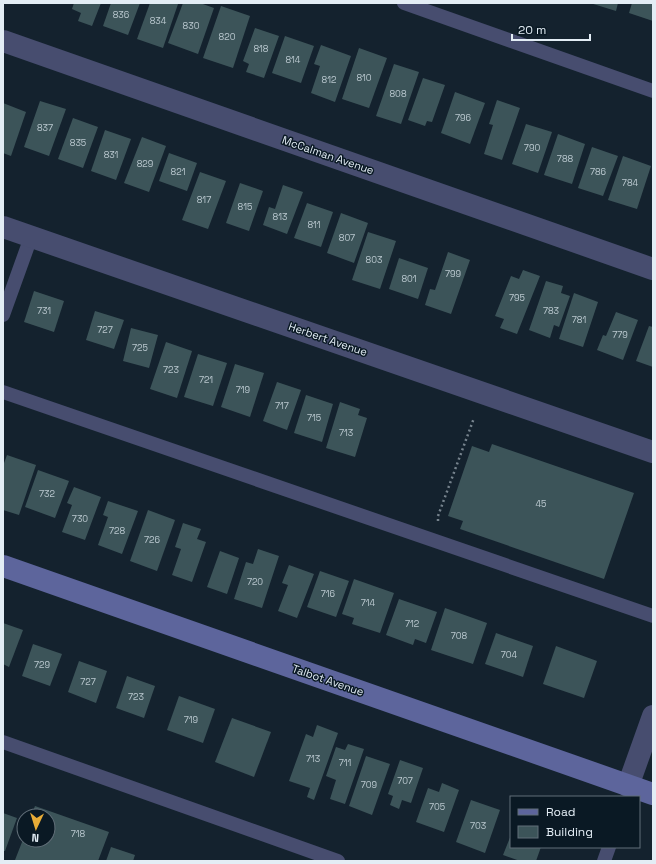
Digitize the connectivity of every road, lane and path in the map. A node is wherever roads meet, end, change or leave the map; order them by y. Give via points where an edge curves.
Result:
1 (404, 3) edge
2 (3, 41) edge
3 (653, 91) edge
4 (3, 227) edge
5 (31, 237) junction
6 (653, 269) edge
7 (3, 315) edge
8 (3, 392) edge
9 (474, 418) dead end
10 (653, 452) edge
11 (436, 541) junction
12 (3, 566) edge
13 (653, 616) edge
14 (653, 716) edge
15 (3, 742) edge
16 (627, 791) edge
17 (653, 794) edge
18 (609, 848) edge
19 (338, 861) edge
20 (604, 861) edge

1 - 3 lane
2 - 6 street, McCalman Avenue
4 - 5 street, Herbert Avenue
5 - 7 lane
5 - 10 street, Herbert Avenue
8 - 11 lane
9 - 11 path via 438,516
11 - 13 lane
12 - 16 street, Talbot Avenue
14 - 16 street
15 - 19 lane
16 - 17 street, Talbot Avenue
18 - 20 lane

